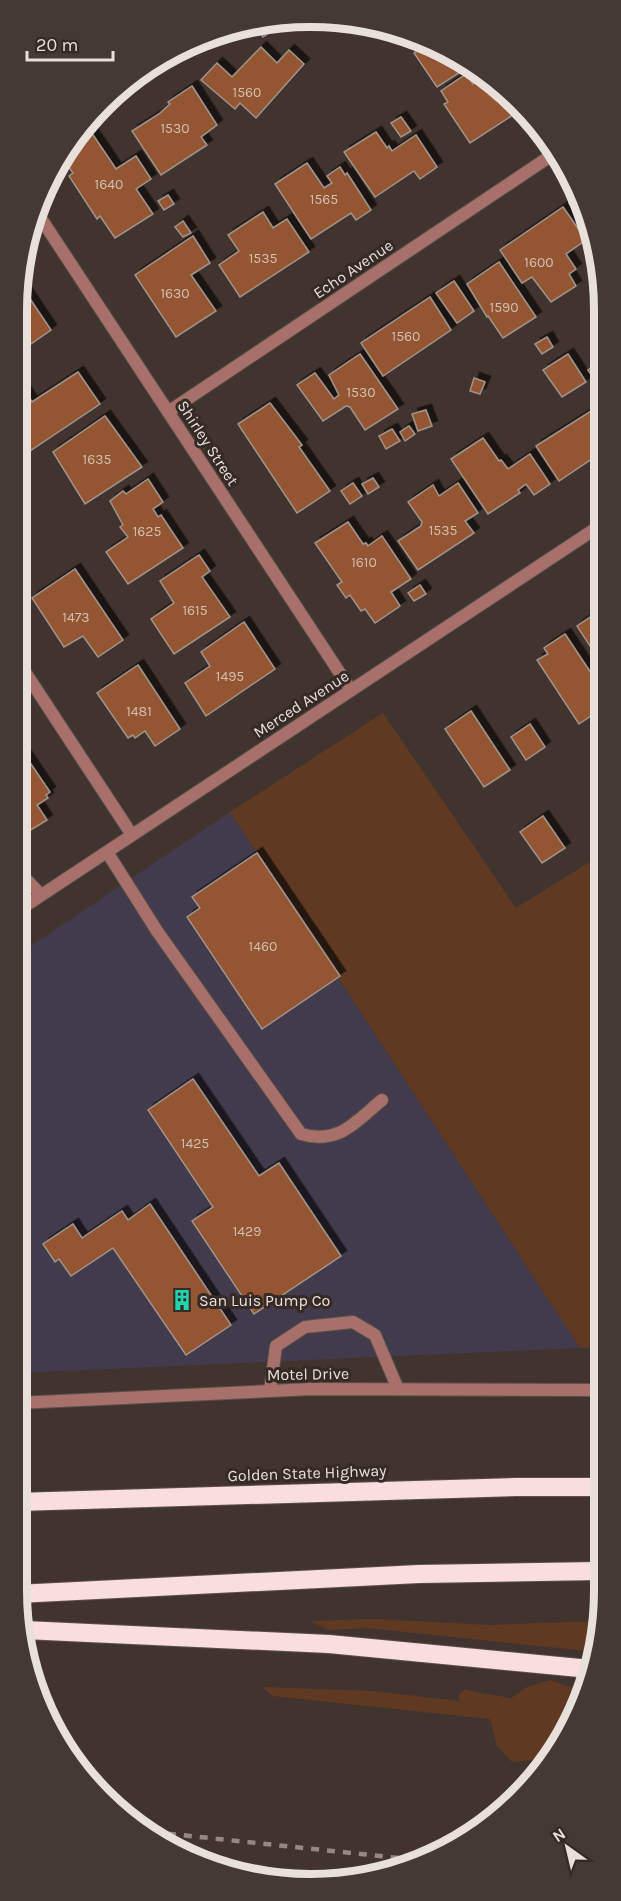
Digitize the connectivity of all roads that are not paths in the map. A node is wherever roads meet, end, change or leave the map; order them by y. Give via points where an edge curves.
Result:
1 (549, 157) edge
2 (42, 220) edge
3 (168, 412) junction
4 (594, 530) edge
5 (27, 675) edge
6 (351, 690) junction
7 (132, 836) junction
8 (106, 852) junction
9 (27, 879) edge
10 (41, 895) junction
11 (27, 905) edge
12 (382, 1100) dead end
13 (398, 1389) junction
14 (594, 1390) edge
15 (270, 1391) junction
16 (27, 1403) edge
17 (594, 1487) edge
18 (27, 1502) edge
19 (594, 1571) edge
20 (27, 1593) edge
21 (29, 1630) edge
22 (583, 1668) edge

1 - 3 street, Echo Avenue
2 - 3 street, Shirley Street
3 - 6 street, Shirley Street
4 - 6 street, Merced Avenue
5 - 7 street
6 - 7 street, Merced Avenue
7 - 8 street, Merced Avenue
8 - 10 street, Merced Avenue
8 - 12 street via 301,1134 318,1139 345,1131
9 - 10 street
10 - 11 street, Merced Avenue
13 - 14 street, Motel Drive
13 - 15 street, Motel Drive
13 - 15 street via 375,1335 353,1322 305,1327 276,1346
15 - 16 street, Motel Drive
17 - 18 highway, Golden State Highway
19 - 20 highway via 419,1574
21 - 22 highway via 329,1644

